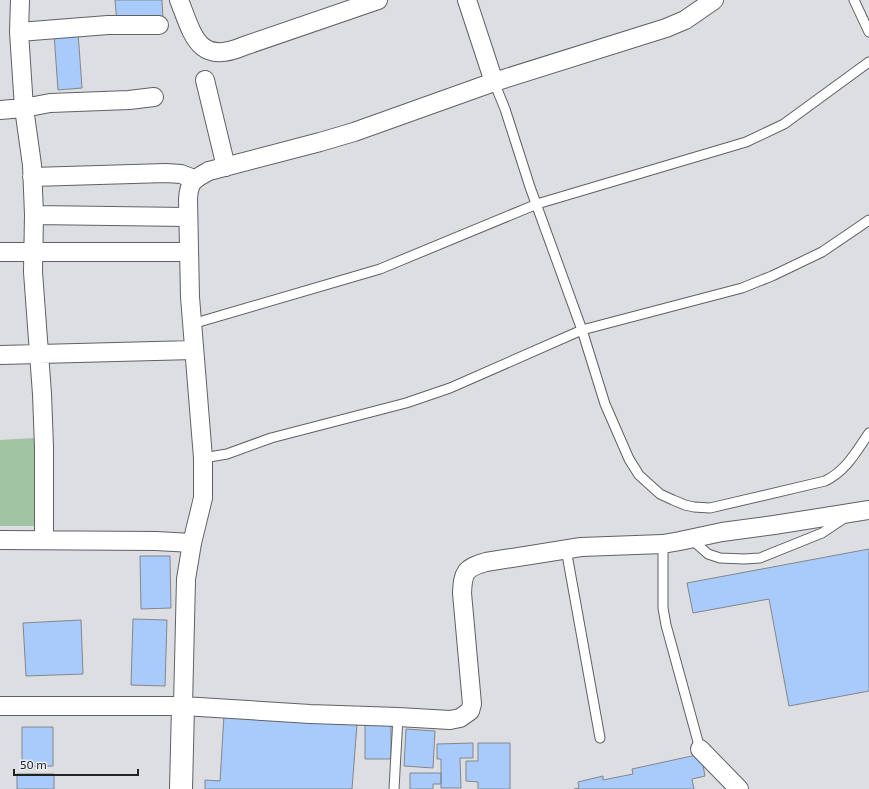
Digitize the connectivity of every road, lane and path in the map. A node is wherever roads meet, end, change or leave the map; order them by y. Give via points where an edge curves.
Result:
1 (20, 0) edge
2 (178, 0) edge
3 (378, 0) edge
4 (467, 0) edge
5 (714, 0) edge
6 (854, 0) edge
7 (158, 25) dead end
8 (20, 32) junction
9 (869, 32) edge
10 (869, 62) edge
11 (205, 80) dead end
12 (494, 82) junction
13 (154, 97) dead end
14 (24, 108) junction
15 (0, 110) edge
16 (226, 167) junction
17 (32, 177) junction
18 (194, 179) junction
19 (537, 204) junction
20 (34, 215) junction
21 (188, 217) junction
22 (869, 220) edge
23 (33, 251) junction
24 (0, 252) edge
25 (189, 252) junction
26 (192, 324) junction
27 (582, 330) junction
28 (194, 350) junction
29 (39, 354) junction
30 (0, 355) edge
31 (869, 433) edge
32 (204, 458) junction
33 (861, 511) edge
34 (692, 539) junction
35 (0, 540) edge
36 (44, 540) junction
37 (192, 543) junction
38 (663, 544) junction
39 (566, 549) junction
40 (0, 706) edge
41 (183, 706) junction
42 (398, 717) junction
43 (600, 738) dead end
44 (700, 749) joint
45 (181, 789) edge
46 (394, 789) edge
47 (739, 789) edge

1 - 8 street
2 - 3 street via 194,37 205,50 220,54
4 - 12 street
5 - 12 street via 685,20 666,28
6 - 9 lane
7 - 8 street via 108,25
8 - 14 street
10 - 19 lane via 784,124 765,134 739,145
11 - 16 street
12 - 16 street via 354,132
12 - 19 lane
13 - 14 street via 50,103
14 - 15 street
14 - 17 street
16 - 18 street via 209,170
17 - 18 street via 166,173 181,174
17 - 20 street
18 - 21 street via 189,187
19 - 26 lane via 380,269
19 - 27 lane
20 - 21 street
20 - 23 street
21 - 25 street
22 - 27 lane via 822,252 742,288
23 - 24 street
23 - 25 street
23 - 29 street
25 - 26 street
26 - 28 street
27 - 31 lane via 612,423 634,467 650,487 685,505 710,508 825,481 844,469
27 - 32 lane via 450,388 414,401 272,438 227,454
28 - 29 street
28 - 32 street
29 - 30 street
29 - 36 street via 44,447
32 - 37 street via 203,498
33 - 34 street via 722,532
33 - 34 lane via 822,533 760,558 720,558 708,554
34 - 38 street
35 - 36 street
36 - 37 street
37 - 41 street via 186,579
38 - 39 street
38 - 44 lane via 666,625
39 - 42 street via 486,562 474,565 467,571 463,579 462,593 472,693 470,711 460,718 450,720
39 - 43 lane
40 - 41 street
41 - 42 street
41 - 45 street
42 - 46 lane
44 - 47 street

